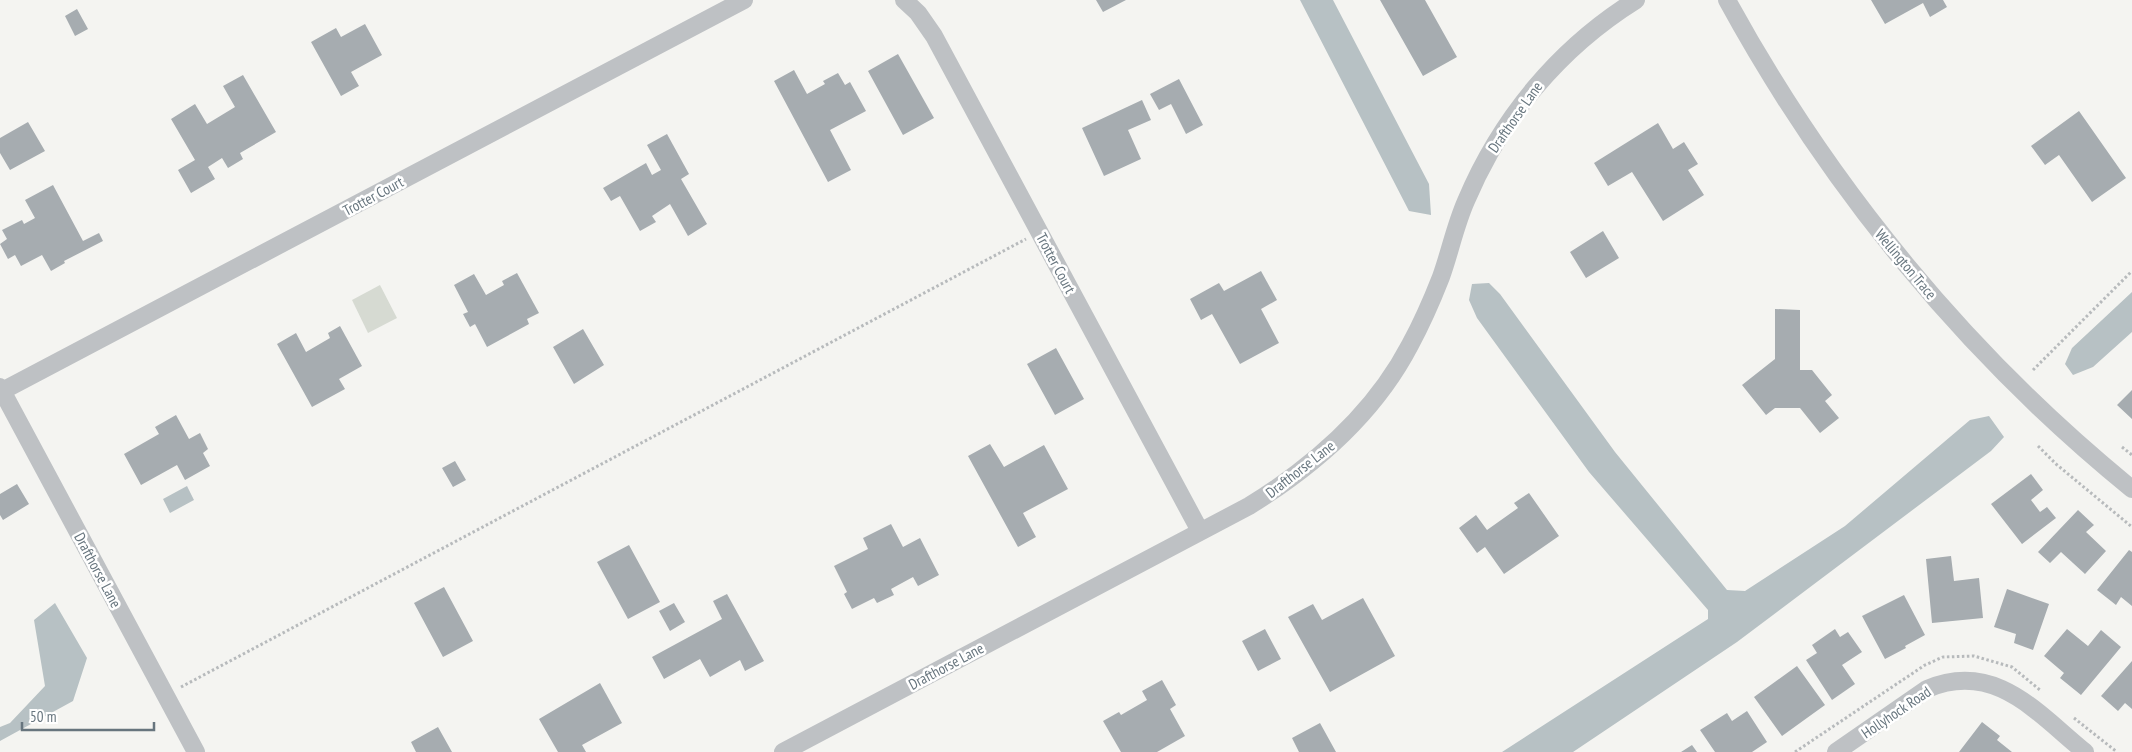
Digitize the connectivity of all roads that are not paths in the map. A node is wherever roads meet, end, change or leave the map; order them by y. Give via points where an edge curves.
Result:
1 (744, 0) edge
2 (904, 0) edge
3 (1636, 0) edge
4 (1727, 0) edge
5 (1, 389) edge
6 (2132, 489) edge
7 (1200, 532) junction
8 (196, 752) edge
9 (782, 752) edge
10 (1836, 752) edge
11 (2085, 752) edge

1 - 5 street, Trotter Court
2 - 7 street, Trotter Court via 934,36
3 - 7 street, Drafthorse Lane via 1582,39 1548,71 1501,133 1465,202 1430,305 1409,347 1368,407 1300,472 1249,506
4 - 6 street, Wellington Trace via 1778,89 1823,157 1923,286 2049,417
5 - 8 street, Drafthorse Lane
7 - 9 street, Drafthorse Lane
10 - 11 street, Hollyhock Road via 1927,689 1940,683 1968,679 2008,690

